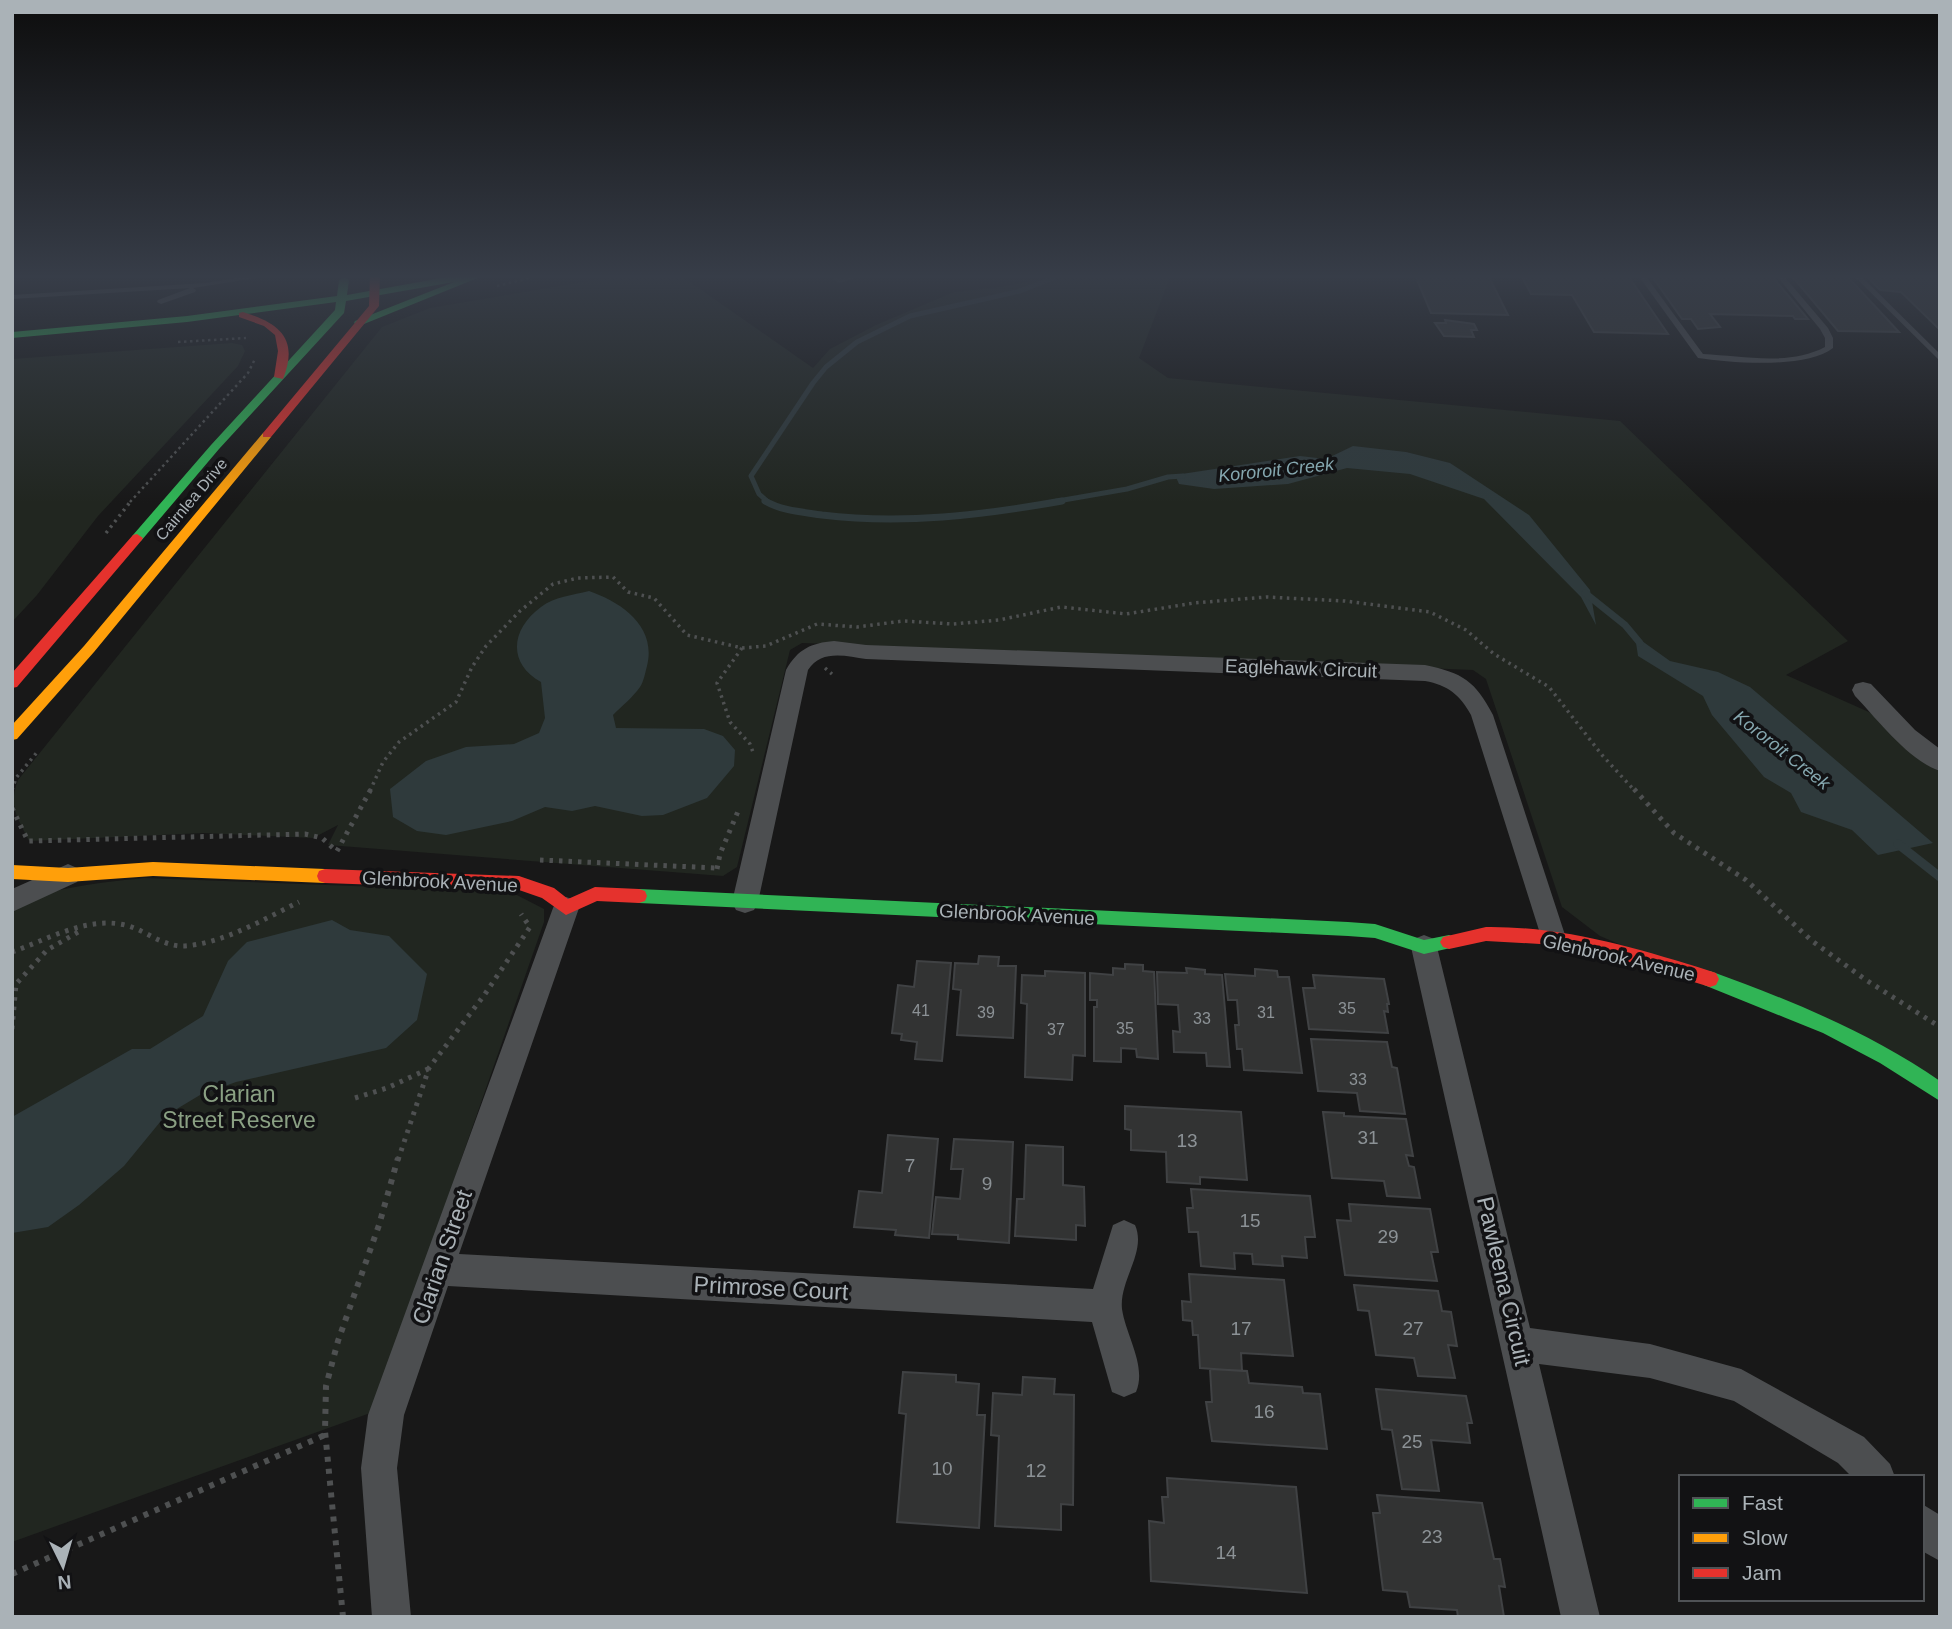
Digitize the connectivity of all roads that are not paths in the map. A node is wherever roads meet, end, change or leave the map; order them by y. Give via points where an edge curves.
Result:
1 (284, 351) edge
2 (303, 351) edge
3 (336, 351) edge
4 (1697, 351) edge
5 (1825, 351) edge
6 (279, 377) junction
7 (12, 682) edge
8 (1863, 690) dead end
9 (12, 735) edge
10 (1940, 762) edge
11 (12, 872) edge
12 (68, 875) junction
13 (12, 901) edge
14 (745, 902) junction
15 (566, 908) junction
16 (1553, 938) junction
17 (1424, 947) junction
18 (1940, 1092) edge
19 (1125, 1236) dead end
20 (437, 1269) junction
21 (1105, 1306) junction
22 (1519, 1344) junction
23 (1124, 1380) dead end
24 (1875, 1475) edge
25 (1924, 1525) edge
26 (1940, 1542) edge
27 (392, 1617) edge
28 (1581, 1617) edge

1 - 6 main road
2 - 6 main road, Cairnlea Drive
3 - 9 main road, Cairnlea Drive
4 - 5 lane via 1701,356 1790,359
6 - 7 main road, Cairnlea Drive
8 - 10 street via 1907,736
11 - 12 main road, Glenbrook Avenue
12 - 13 street, Glenbrook Avenue
12 - 15 main road, Glenbrook Avenue via 153,869 519,883 548,893
14 - 15 main road, Glenbrook Avenue via 595,894
14 - 16 street, Eaglehawk Circuit via 790,701 808,671 840,655 866,652 1425,673 1462,684 1482,715
14 - 17 main road, Glenbrook Avenue via 1362,930
15 - 20 street, Clarian Street
16 - 17 main road, Glenbrook Avenue via 1486,934
16 - 18 main road, Glenbrook Avenue via 1671,966 1769,1000 1905,1066
17 - 22 street, Pawleena Circuit
19 - 21 street
20 - 21 street, Primrose Court
20 - 27 street, Clarian Street via 386,1415 379,1468
21 - 23 street
22 - 24 street via 1650,1361 1741,1386 1852,1450
22 - 28 street, Pawleena Circuit
25 - 26 street

